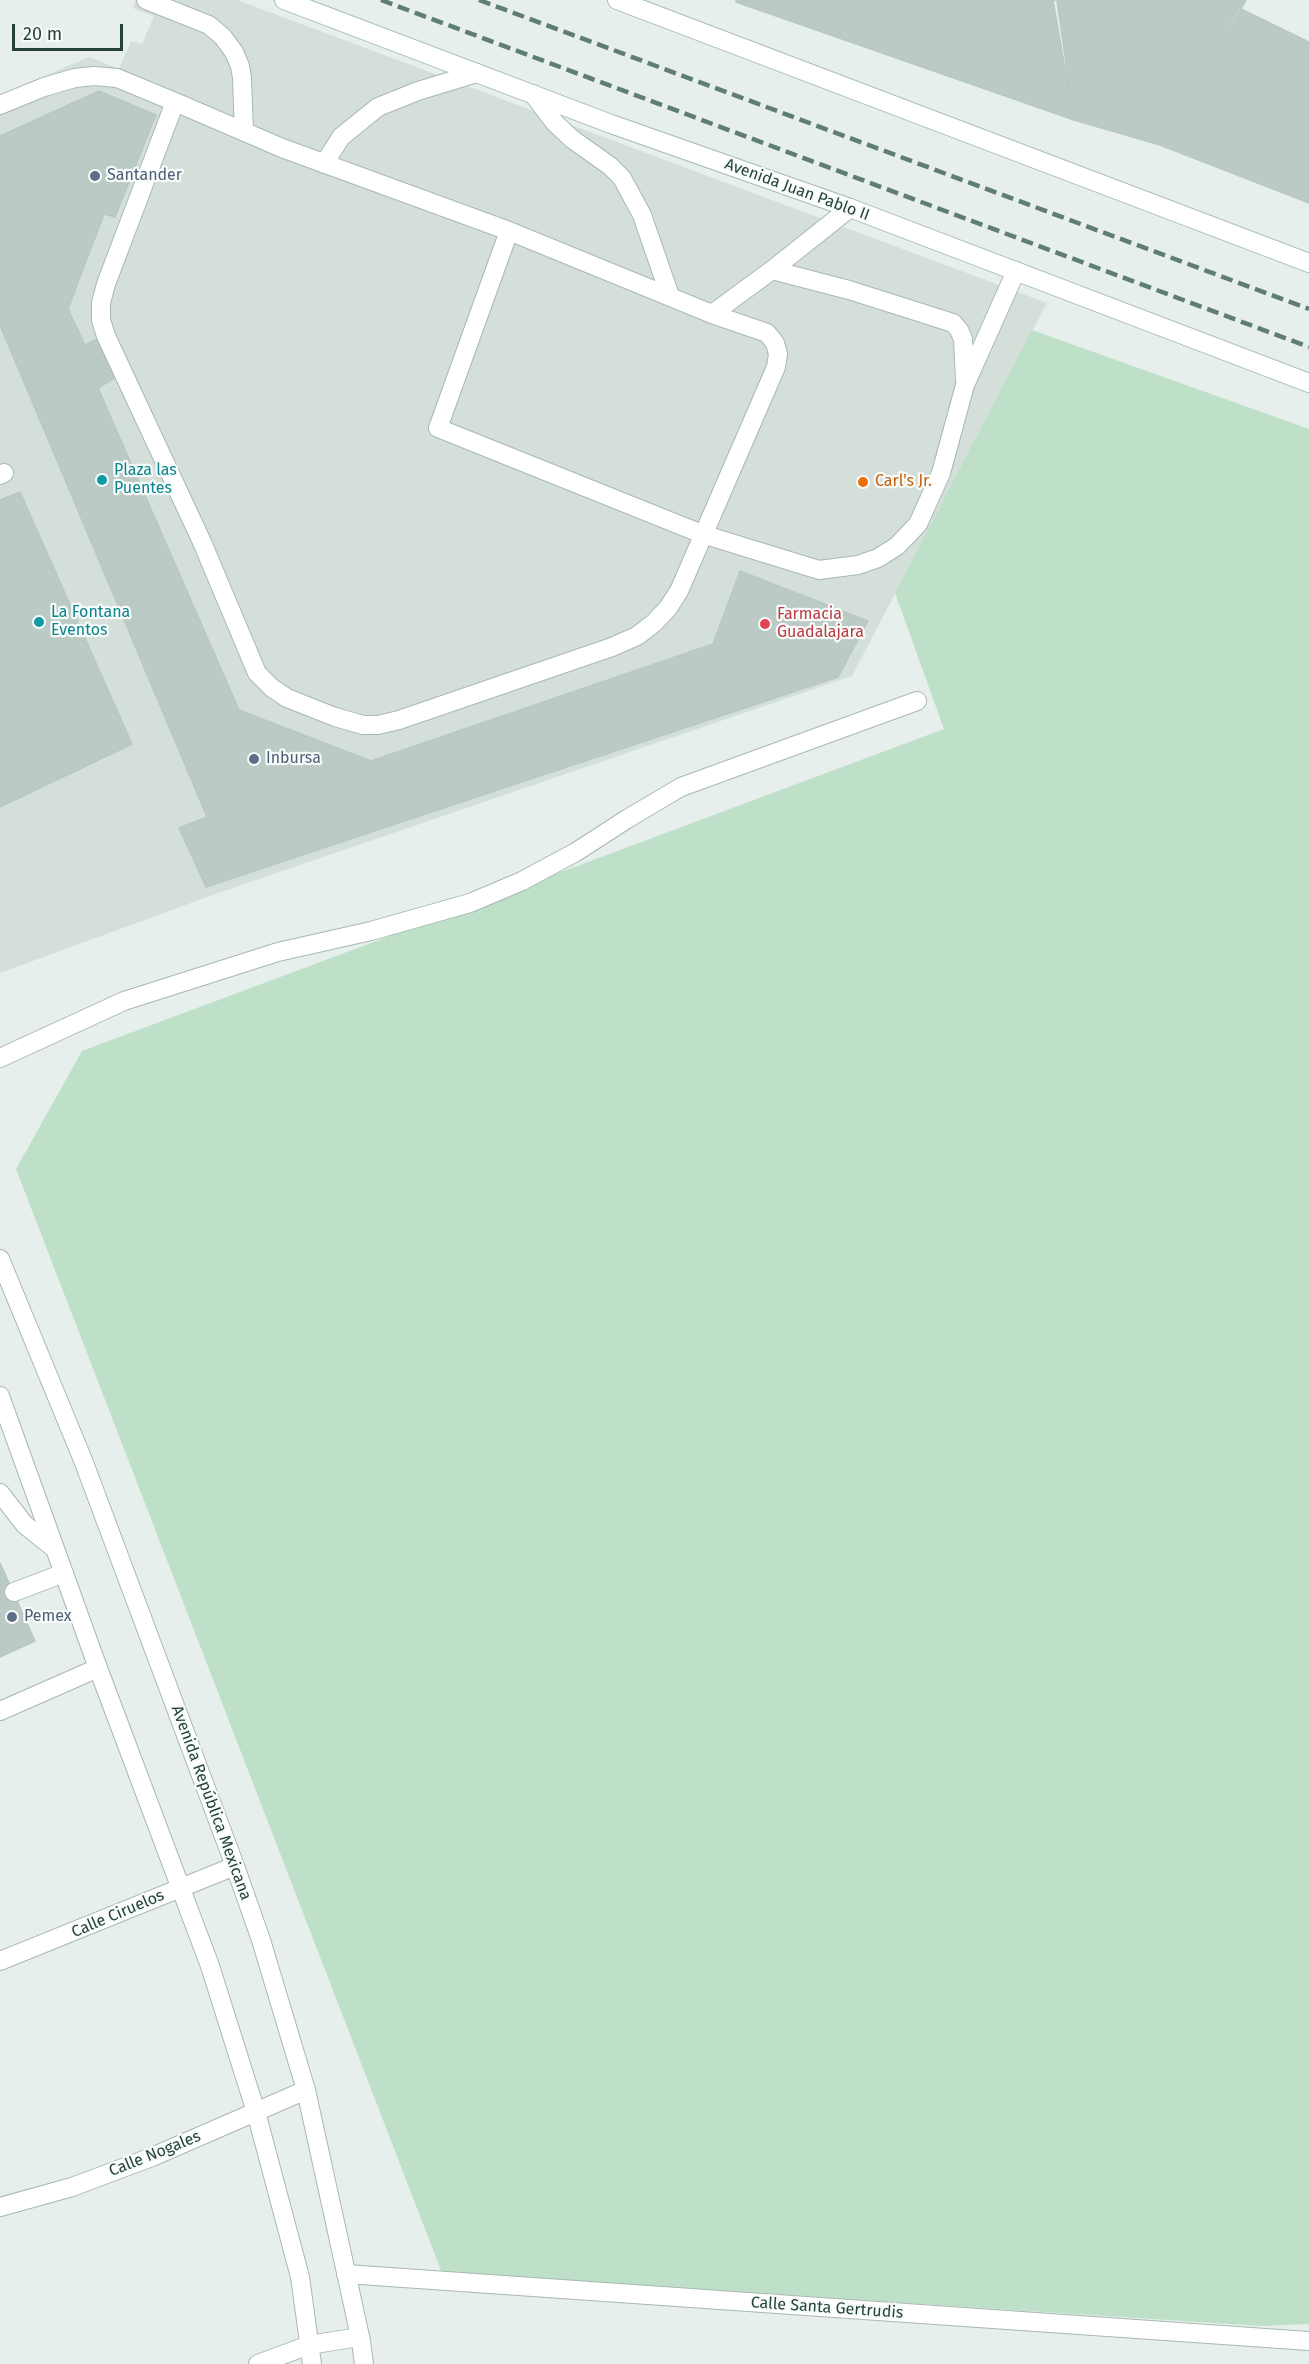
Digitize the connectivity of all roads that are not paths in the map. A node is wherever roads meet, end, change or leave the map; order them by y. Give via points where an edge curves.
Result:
1 (146, 0) edge
2 (284, 0) edge
3 (617, 0) edge
4 (477, 73) junction
5 (533, 94) junction
6 (175, 102) junction
7 (0, 105) edge
8 (244, 132) junction
9 (324, 164) junction
10 (850, 208) junction
11 (509, 231) junction
12 (1309, 263) edge
13 (772, 270) junction
14 (1016, 271) junction
15 (670, 296) junction
16 (712, 314) junction
17 (1309, 383) edge
18 (965, 385) junction
19 (702, 534) junction
20 (917, 701) dead end
21 (0, 1058) edge
22 (0, 1259) edge
23 (0, 1396) edge
24 (0, 1493) edge
25 (55, 1550) junction
26 (64, 1573) junction
27 (14, 1592) dead end
28 (98, 1668) junction
29 (0, 1711) edge
30 (235, 1866) junction
31 (180, 1888) junction
32 (0, 1961) edge
33 (306, 2090) junction
34 (256, 2112) junction
35 (0, 2207) edge
36 (346, 2274) junction
37 (359, 2337) junction
38 (1309, 2341) edge
39 (309, 2345) junction
40 (258, 2364) edge
41 (312, 2364) edge
42 (364, 2364) edge

1 - 8 street via 209,25 223,37 240,66
2 - 4 street, Avenida Juan Pablo II
3 - 12 street
4 - 5 street, Avenida Juan Pablo II
4 - 9 street via 378,107 341,137
5 - 10 street, Avenida Juan Pablo II
5 - 15 street via 555,123 622,178 642,215
6 - 7 street via 117,78 94,76 44,87
6 - 8 street
6 - 19 street via 106,284 101,320 257,673 272,688 335,717 378,725 612,647 637,636 668,608
8 - 9 street
9 - 11 street
10 - 13 street
10 - 14 street, Avenida Juan Pablo II
11 - 15 street
11 - 19 street via 438,428
13 - 16 street
13 - 18 street via 953,323 963,339
14 - 17 street, Avenida Juan Pablo II
14 - 18 street
15 - 16 street
16 - 19 street via 767,333 777,354 776,367
18 - 19 street via 941,473 918,524 897,546 878,558 819,570
20 - 21 street via 681,787 576,852 470,903 278,952 124,1001
22 - 30 street, Avenida República Mexicana via 83,1460
23 - 25 street
24 - 25 street via 25,1525
25 - 26 street
26 - 27 street
26 - 28 street
28 - 29 street
28 - 31 street
30 - 31 street, Calle Ciruelos
30 - 33 street, Avenida República Mexicana
31 - 32 street, Calle Ciruelos
31 - 34 street via 210,1966
33 - 34 street, Calle Nogales
33 - 36 street, Avenida República Mexicana
34 - 35 street, Calle Nogales via 72,2187
34 - 39 street via 300,2277
36 - 37 street, Avenida República Mexicana
36 - 38 street, Calle Santa Gertrudis
37 - 39 street
37 - 42 street, Avenida República Mexicana
39 - 40 street
39 - 41 street

